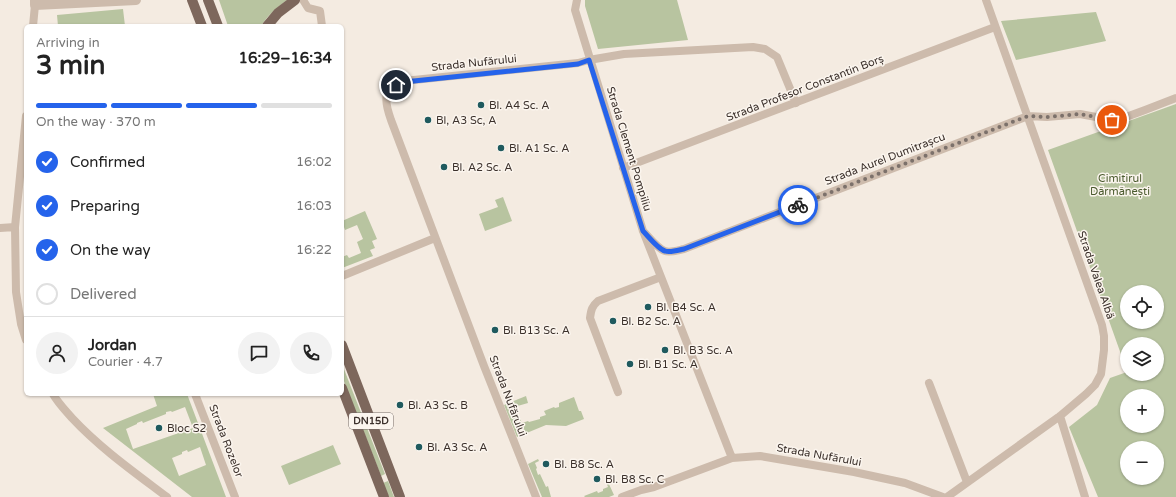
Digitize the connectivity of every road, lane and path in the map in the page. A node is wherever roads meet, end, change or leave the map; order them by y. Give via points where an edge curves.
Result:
1 (136, 0) edge
2 (192, 0) edge
3 (208, 0) edge
4 (295, 0) edge
5 (303, 0) edge
6 (570, 0) edge
7 (577, 0) edge
8 (986, 0) edge
9 (35, 2) edge
10 (575, 10) junction
11 (34, 24) edge
12 (201, 24) edge
13 (217, 24) edge
14 (268, 24) edge
15 (322, 24) edge
16 (995, 27) junction
17 (589, 60) junction
18 (1176, 98) edge
19 (796, 103) junction
20 (1028, 116) junction
21 (24, 136) edge
22 (623, 168) junction
23 (15, 227) junction
24 (0, 228) edge
25 (643, 231) junction
26 (435, 238) junction
27 (344, 275) edge
28 (661, 277) junction
29 (24, 334) edge
30 (344, 350) edge
31 (929, 383) dead end
32 (618, 392) dead end
33 (344, 393) edge
34 (54, 396) edge
35 (196, 396) edge
36 (1060, 416) junction
37 (732, 458) junction
38 (967, 482) junction
39 (167, 497) edge
40 (235, 497) edge
41 (384, 497) edge
42 (400, 497) edge
43 (536, 497) edge
44 (622, 497) edge
45 (943, 497) edge
46 (947, 497) edge
47 (1085, 497) edge

1 - 9 street
2 - 12 main road
3 - 13 main road
4 - 14 main road
5 - 15 street via 308,8 320,11
6 - 10 street
7 - 10 street, Strada Clement Pompiliu
8 - 16 street, Strada Valea Albă
9 - 11 street
10 - 17 street, Strada Clement Pompiliu
16 - 19 street, Strada Profesor Constantin Borș
16 - 20 street, Strada Valea Albă
17 - 19 street, Strada Nufărului via 624,54 753,47 765,49 777,57
17 - 22 street, Strada Clement Pompiliu
17 - 26 street, Strada Nufărului via 578,64 404,82 390,89 386,94 386,105
18 - 20 street via 1112,120 1080,114
19 - 22 street, Strada Profesor Constantin Borș
20 - 25 street, Strada Aurel Dumitrașcu via 684,249 665,251
20 - 36 street, Strada Valea Albă via 1102,324 1104,336 1101,374 1095,385
21 - 23 street
22 - 25 street, Strada Clement Pompiliu
23 - 24 street
23 - 29 street via 16,292
25 - 28 street, Strada Clement Pompiliu
26 - 27 street
26 - 43 street, Strada Nufărului
28 - 32 street via 598,301 591,310 590,318
28 - 37 street, Strada Clement Pompiliu
30 - 42 main road, DN15D
31 - 38 street
33 - 41 main road, DN15D
34 - 39 street via 84,430
35 - 40 street, Strada Rozelor
36 - 38 street, Strada Valea Albă
36 - 47 street
37 - 44 street, Strada Nufărului
37 - 45 street, Strada Nufărului via 760,456 854,472 905,483
38 - 46 street, Strada Valea Albă

